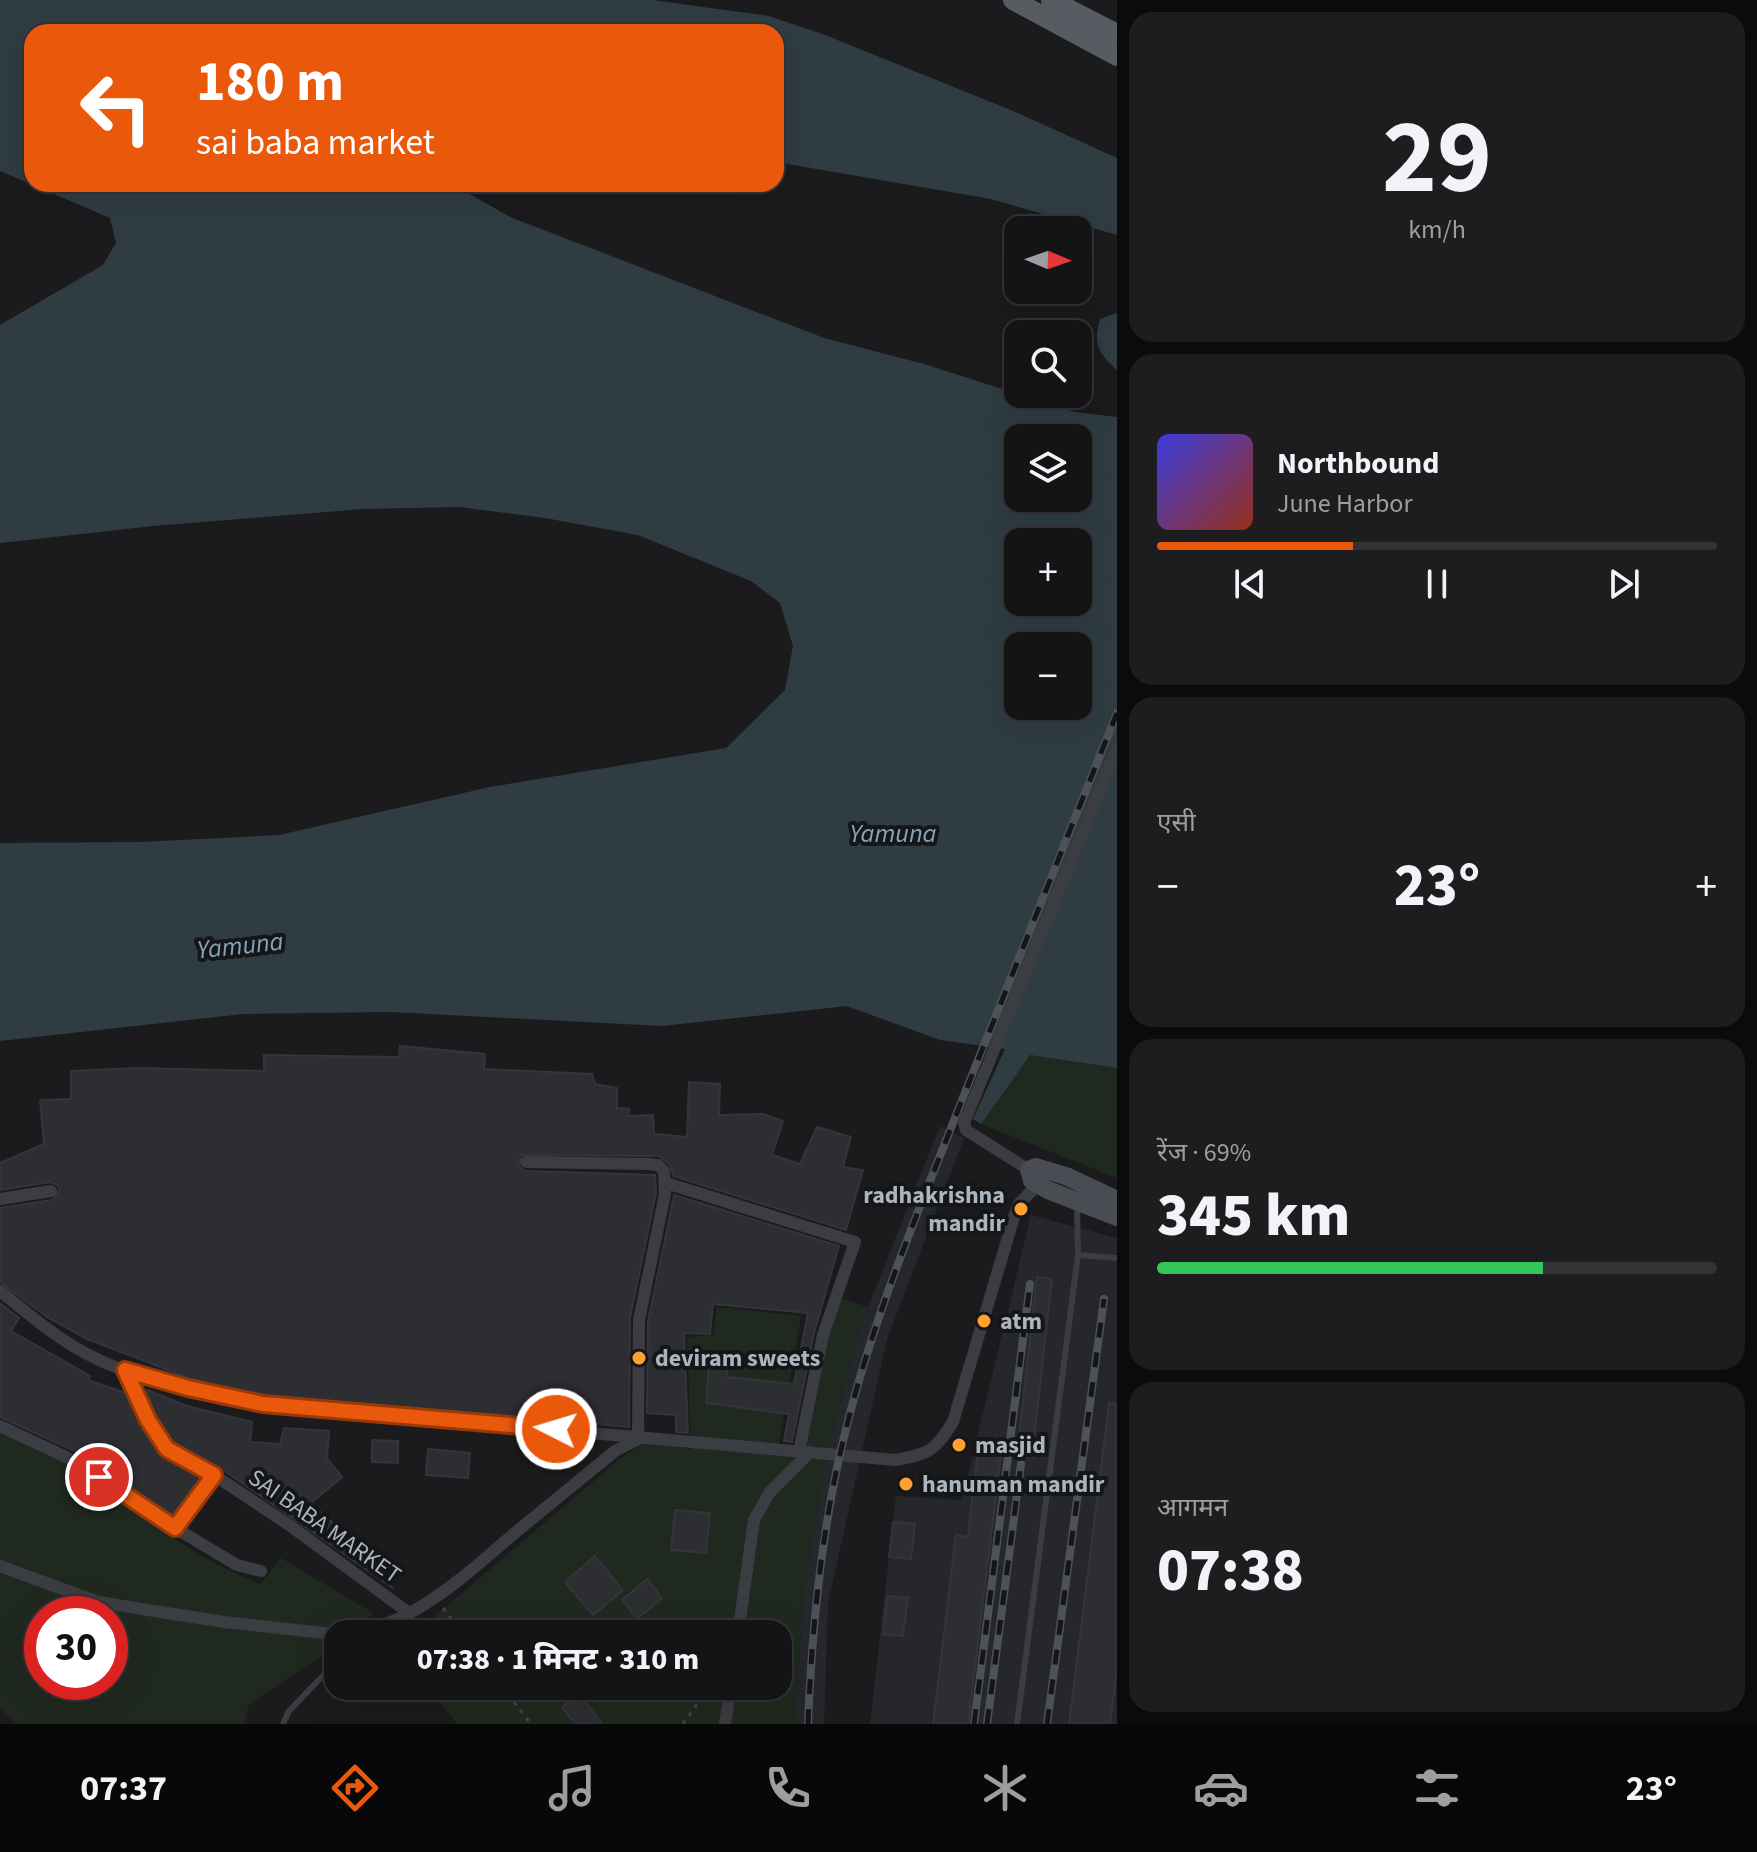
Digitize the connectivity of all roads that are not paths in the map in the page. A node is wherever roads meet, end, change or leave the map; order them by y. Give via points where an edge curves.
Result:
1 (1013, 0) edge
2 (1051, 0) edge
3 (1117, 34) edge
4 (1117, 56) edge
5 (1117, 749) edge
6 (526, 1162) dead end
7 (1034, 1177) junction
8 (666, 1183) junction
9 (51, 1191) dead end
10 (0, 1199) edge
11 (1077, 1202) junction
12 (1115, 1208) edge
13 (1078, 1255) junction
14 (1117, 1258) edge
15 (0, 1291) edge
16 (125, 1370) junction
17 (0, 1426) edge
18 (642, 1435) junction
19 (805, 1452) junction
20 (214, 1475) junction
21 (175, 1528) junction
22 (0, 1566) edge
23 (261, 1571) dead end
24 (409, 1613) junction
25 (392, 1620) edge
26 (740, 1620) edge
27 (324, 1633) edge
28 (324, 1675) edge
29 (729, 1700) edge
30 (283, 1724) edge
31 (725, 1724) edge
32 (1017, 1724) edge

1 - 4 main road
2 - 3 main road
5 - 7 street via 964,1123 966,1130
6 - 8 street via 658,1165
7 - 11 main road
7 - 12 main road via 1036,1167 1058,1173
7 - 19 street via 1014,1217 953,1422 937,1448 895,1460
8 - 18 street via 639,1320
8 - 19 street via 855,1242 823,1335
9 - 10 street
11 - 12 main road
11 - 13 lane
13 - 14 lane
13 - 32 lane
15 - 16 street via 46,1328
16 - 18 street via 263,1404
16 - 20 street, SAI BABA MARKET via 167,1449
17 - 21 street via 79,1463
18 - 19 street
18 - 24 street
19 - 26 street via 757,1512
20 - 21 street
20 - 24 street, SAI BABA MARKET
21 - 23 street via 237,1565
22 - 27 street via 76,1596 127,1608
24 - 25 street
28 - 30 lane
29 - 31 street

